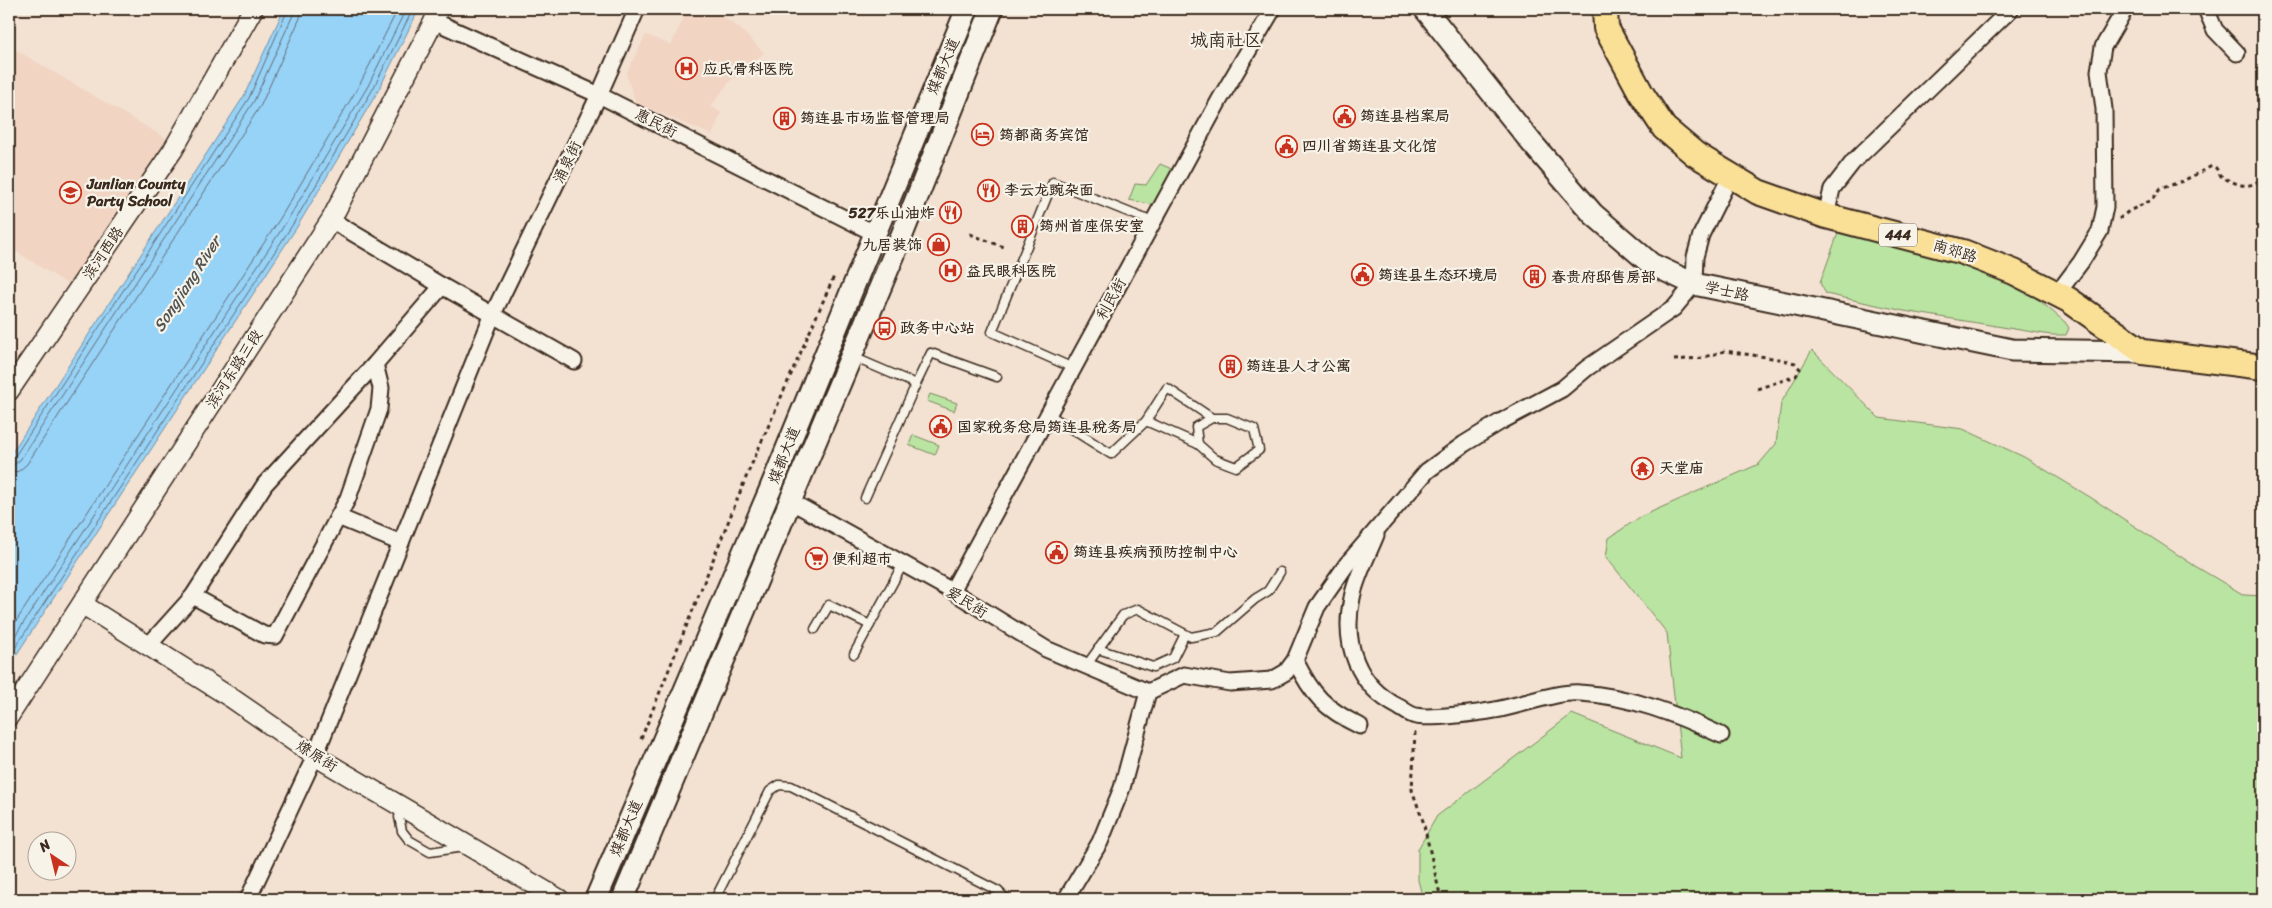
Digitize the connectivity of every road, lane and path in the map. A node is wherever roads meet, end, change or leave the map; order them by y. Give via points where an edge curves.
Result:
1 (253, 9) edge
2 (637, 9) edge
3 (967, 9) edge
4 (992, 9) edge
5 (1273, 9) edge
6 (1426, 9) edge
7 (1604, 9) edge
8 (2011, 9) edge
9 (2125, 9) edge
10 (2206, 9) edge
11 (436, 15) edge
12 (2237, 53) dead end
13 (600, 95) junction
14 (1730, 177) junction
15 (2263, 177) edge
16 (1826, 216) junction
17 (331, 220) junction
18 (1153, 222) junction
19 (2100, 231) junction
20 (874, 233) junction
21 (970, 234) dead end
22 (1004, 247) dead end
23 (838, 269) dead end
24 (1694, 284) junction
25 (442, 286) junction
26 (2057, 294) junction
27 (493, 314) junction
28 (2143, 352) junction
29 (852, 356) junction
30 (1674, 360) dead end
31 (574, 361) dead end
32 (375, 364) junction
33 (2263, 367) edge
34 (1073, 368) junction
35 (997, 378) dead end
36 (916, 384) junction
37 (1757, 389) dead end
38 (9, 391) edge
39 (1048, 414) junction
40 (1212, 418) junction
41 (1146, 421) junction
42 (1198, 444) junction
43 (770, 490) junction
44 (865, 498) dead end
45 (790, 501) junction
46 (338, 516) junction
47 (1380, 524) junction
48 (401, 543) junction
49 (903, 564) junction
50 (1280, 572) dead end
51 (952, 591) junction
52 (193, 596) junction
53 (82, 604) junction
54 (870, 625) junction
55 (815, 629) dead end
56 (1185, 634) junction
57 (148, 646) junction
58 (1098, 649) junction
59 (854, 654) dead end
60 (1295, 660) junction
61 (1086, 666) junction
62 (1148, 692) junction
63 (9, 716) edge
64 (1416, 716) junction
65 (1360, 726) dead end
66 (1721, 735) dead end
67 (640, 742) dead end
68 (315, 756) junction
69 (547, 896) edge
70 (248, 899) edge
71 (596, 899) edge
72 (623, 899) edge
73 (715, 899) edge
74 (1006, 899) edge
75 (1066, 899) edge
76 (1441, 899) edge

1 - 38 street, 滨河西路 via 172,150
2 - 13 street, 涌泉街
3 - 20 main road, 煤都大道
4 - 29 main road, 煤都大道
5 - 18 street, 利民街
6 - 24 main road, 学士路 via 1531,142 1593,214 1651,264
7 - 14 main road, 南郊路 / 444 via 1606,28 1640,93 1664,128 1694,154
8 - 16 street via 1853,162 1832,189
9 - 19 street via 2103,47 2099,70 2104,109 2105,207
10 - 12 street via 2215,30
11 - 13 street, 惠民街
11 - 17 street, 滨河东路三段
13 - 20 street, 惠民街
13 - 27 street, 涌泉街
14 - 16 main road, 南郊路 / 444 via 1758,192
14 - 24 street via 1701,235 1695,257
15 - 19 path via 2246,187 2224,179 2212,166 2160,189 2152,200
16 - 26 main road, 南郊路 / 444 via 1964,252
17 - 25 street
17 - 53 street, 滨河东路三段
18 - 34 street, 利民街
18 - 34 lane via 1054,182 992,332
19 - 26 street
20 - 43 main road, 煤都大道
21 - 22 path
23 - 67 path via 747,475
24 - 28 main road, 学士路 via 2012,350
24 - 47 street via 1670,312 1587,368 1562,389 1500,422 1427,471
25 - 27 street
25 - 32 street
26 - 28 main road, 南郊路 / 444
27 - 31 street
27 - 48 street, 涌泉街
28 - 33 main road, 南郊路 / 444
29 - 36 lane
29 - 45 main road, 煤都大道
30 - 37 path via 1701,358 1725,351 1779,359 1795,363 1800,369 1796,376
32 - 46 street via 381,388 379,409 348,498
32 - 52 street via 265,484
34 - 39 street, 利民街
35 - 36 lane via 931,353
36 - 44 lane
39 - 41 lane via 1111,454
39 - 51 street, 利民街
40 - 41 lane via 1167,388
40 - 42 lane via 1196,427
40 - 42 lane via 1227,418 1254,429 1259,450 1236,466 1215,459
41 - 42 lane
43 - 45 main road
43 - 71 main road, 煤都大道
45 - 49 street, 爱民街
45 - 72 main road, 煤都大道
46 - 48 street
46 - 52 street via 275,636 260,633
47 - 60 street via 1317,607
47 - 64 street via 1352,597 1350,647 1362,676 1387,701
48 - 68 street, 涌泉街
49 - 51 street, 爱民街
49 - 54 lane
50 - 56 lane via 1268,590 1218,632 1190,637
51 - 61 street, 爱民街 via 1046,649
52 - 57 street
53 - 57 street, 燎原街
53 - 63 street, 滨河东路三段
54 - 55 lane via 829,605
54 - 59 lane
56 - 58 lane via 1173,658 1153,667
56 - 58 lane via 1138,609 1123,615
57 - 68 street, 燎原街
58 - 61 lane
60 - 62 street via 1286,672 1272,680 1230,683 1184,675
60 - 65 street via 1304,680 1322,703
61 - 62 street, 爱民街
62 - 75 street via 1122,788 1100,842
64 - 66 street via 1495,710 1578,692 1639,702
64 - 76 path via 1412,790 1423,820
68 - 69 street, 燎原街
68 - 70 street, 涌泉街
73 - 74 lane via 770,791 778,785 791,786 998,891

